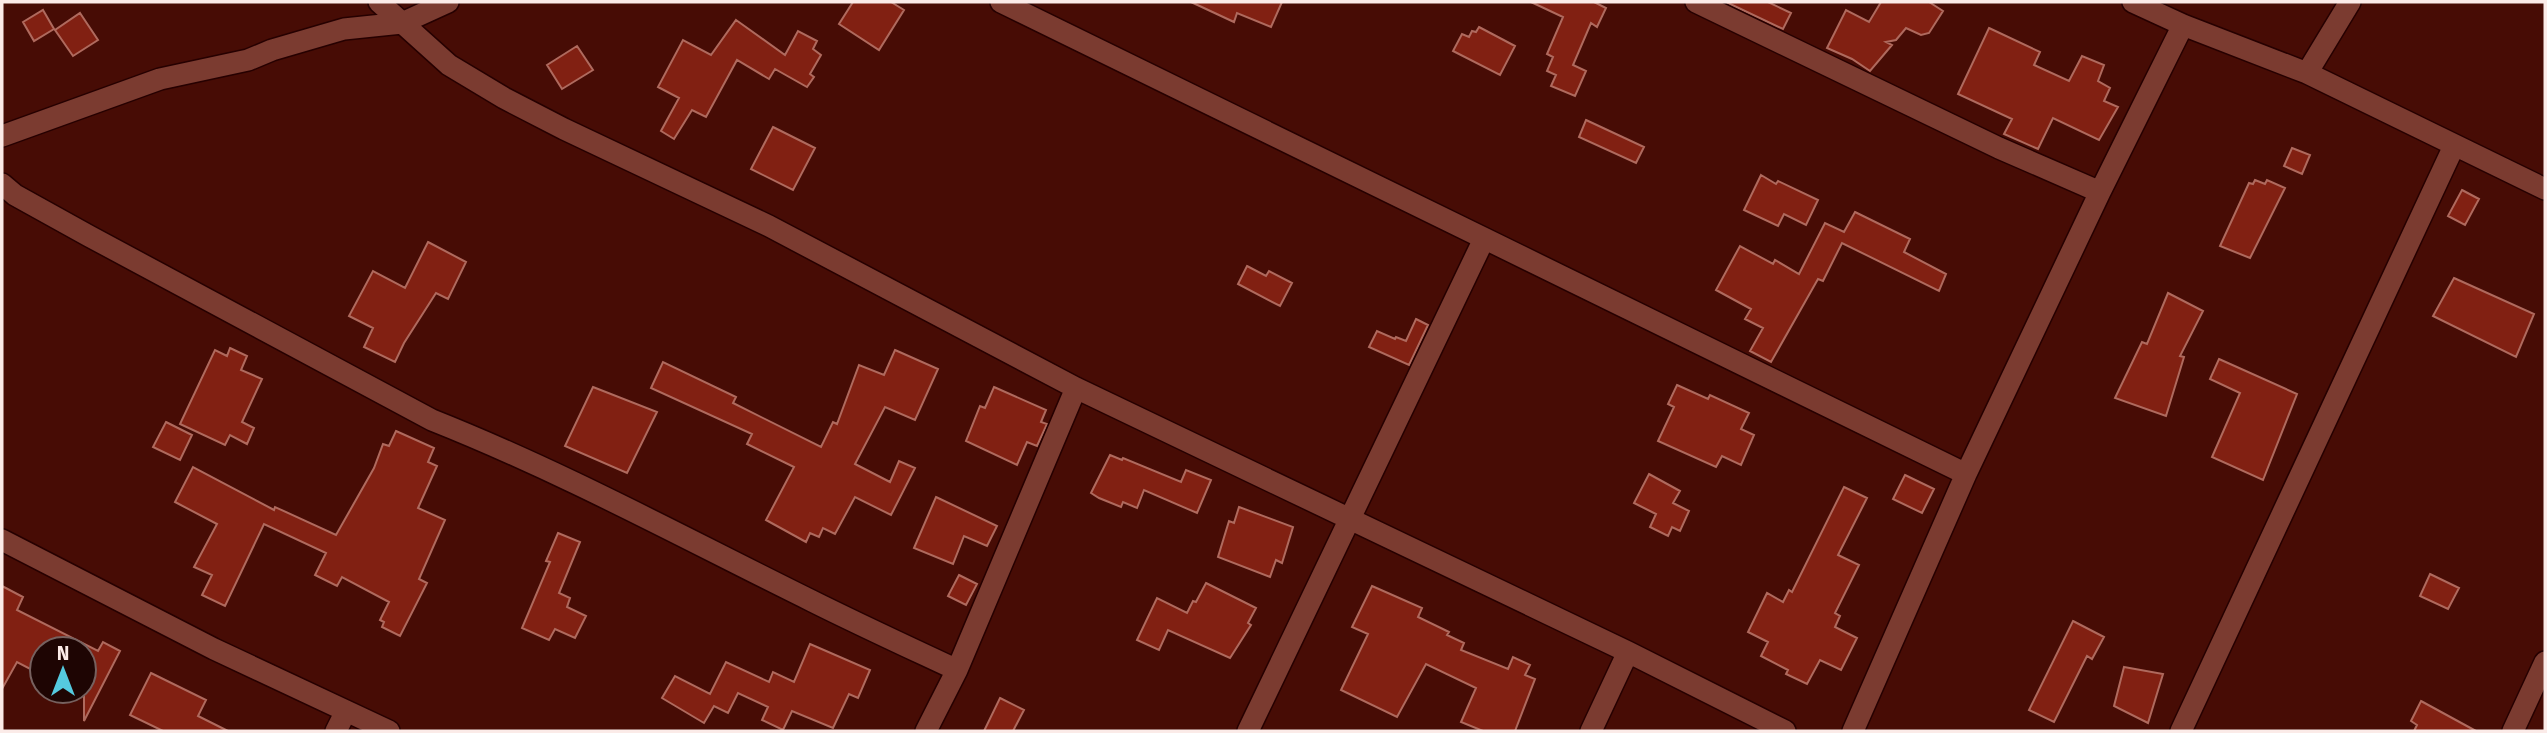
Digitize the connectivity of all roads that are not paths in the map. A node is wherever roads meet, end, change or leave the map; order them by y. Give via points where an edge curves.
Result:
1 (379, 2) edge
2 (448, 2) edge
3 (1001, 2) edge
4 (1696, 2) edge
5 (2133, 2) edge
6 (2350, 2) edge
7 (402, 23) junction
8 (2183, 25) junction
9 (2307, 73) junction
10 (2, 136) edge
11 (2454, 146) junction
12 (2, 184) edge
13 (2545, 189) edge
14 (2100, 192) junction
15 (1484, 239) junction
16 (1076, 388) junction
17 (1966, 474) junction
18 (1349, 519) junction
19 (2, 540) edge
20 (1628, 652) junction
21 (2545, 662) edge
22 (957, 670) junction
23 (346, 711) junction
24 (336, 731) edge
25 (389, 731) edge
26 (926, 731) edge
27 (1248, 731) edge
28 (1591, 731) edge
29 (1785, 731) edge
30 (1853, 731) edge
31 (2181, 731) edge
32 (2513, 731) edge

1 - 7 street
2 - 7 street
3 - 15 street
4 - 14 street
5 - 8 street
6 - 9 street
7 - 10 street via 344,29 248,60 160,79
7 - 16 street via 449,65 504,99 769,226
8 - 9 street
8 - 14 street
9 - 11 street
11 - 13 street
11 - 31 street
12 - 22 street via 432,420 581,485
14 - 17 street
15 - 17 street
15 - 18 street
16 - 18 street
16 - 22 street
17 - 30 street
18 - 20 street
18 - 27 street
19 - 23 street
20 - 28 street
20 - 29 street
21 - 32 street
22 - 26 street
23 - 24 street
23 - 25 street

